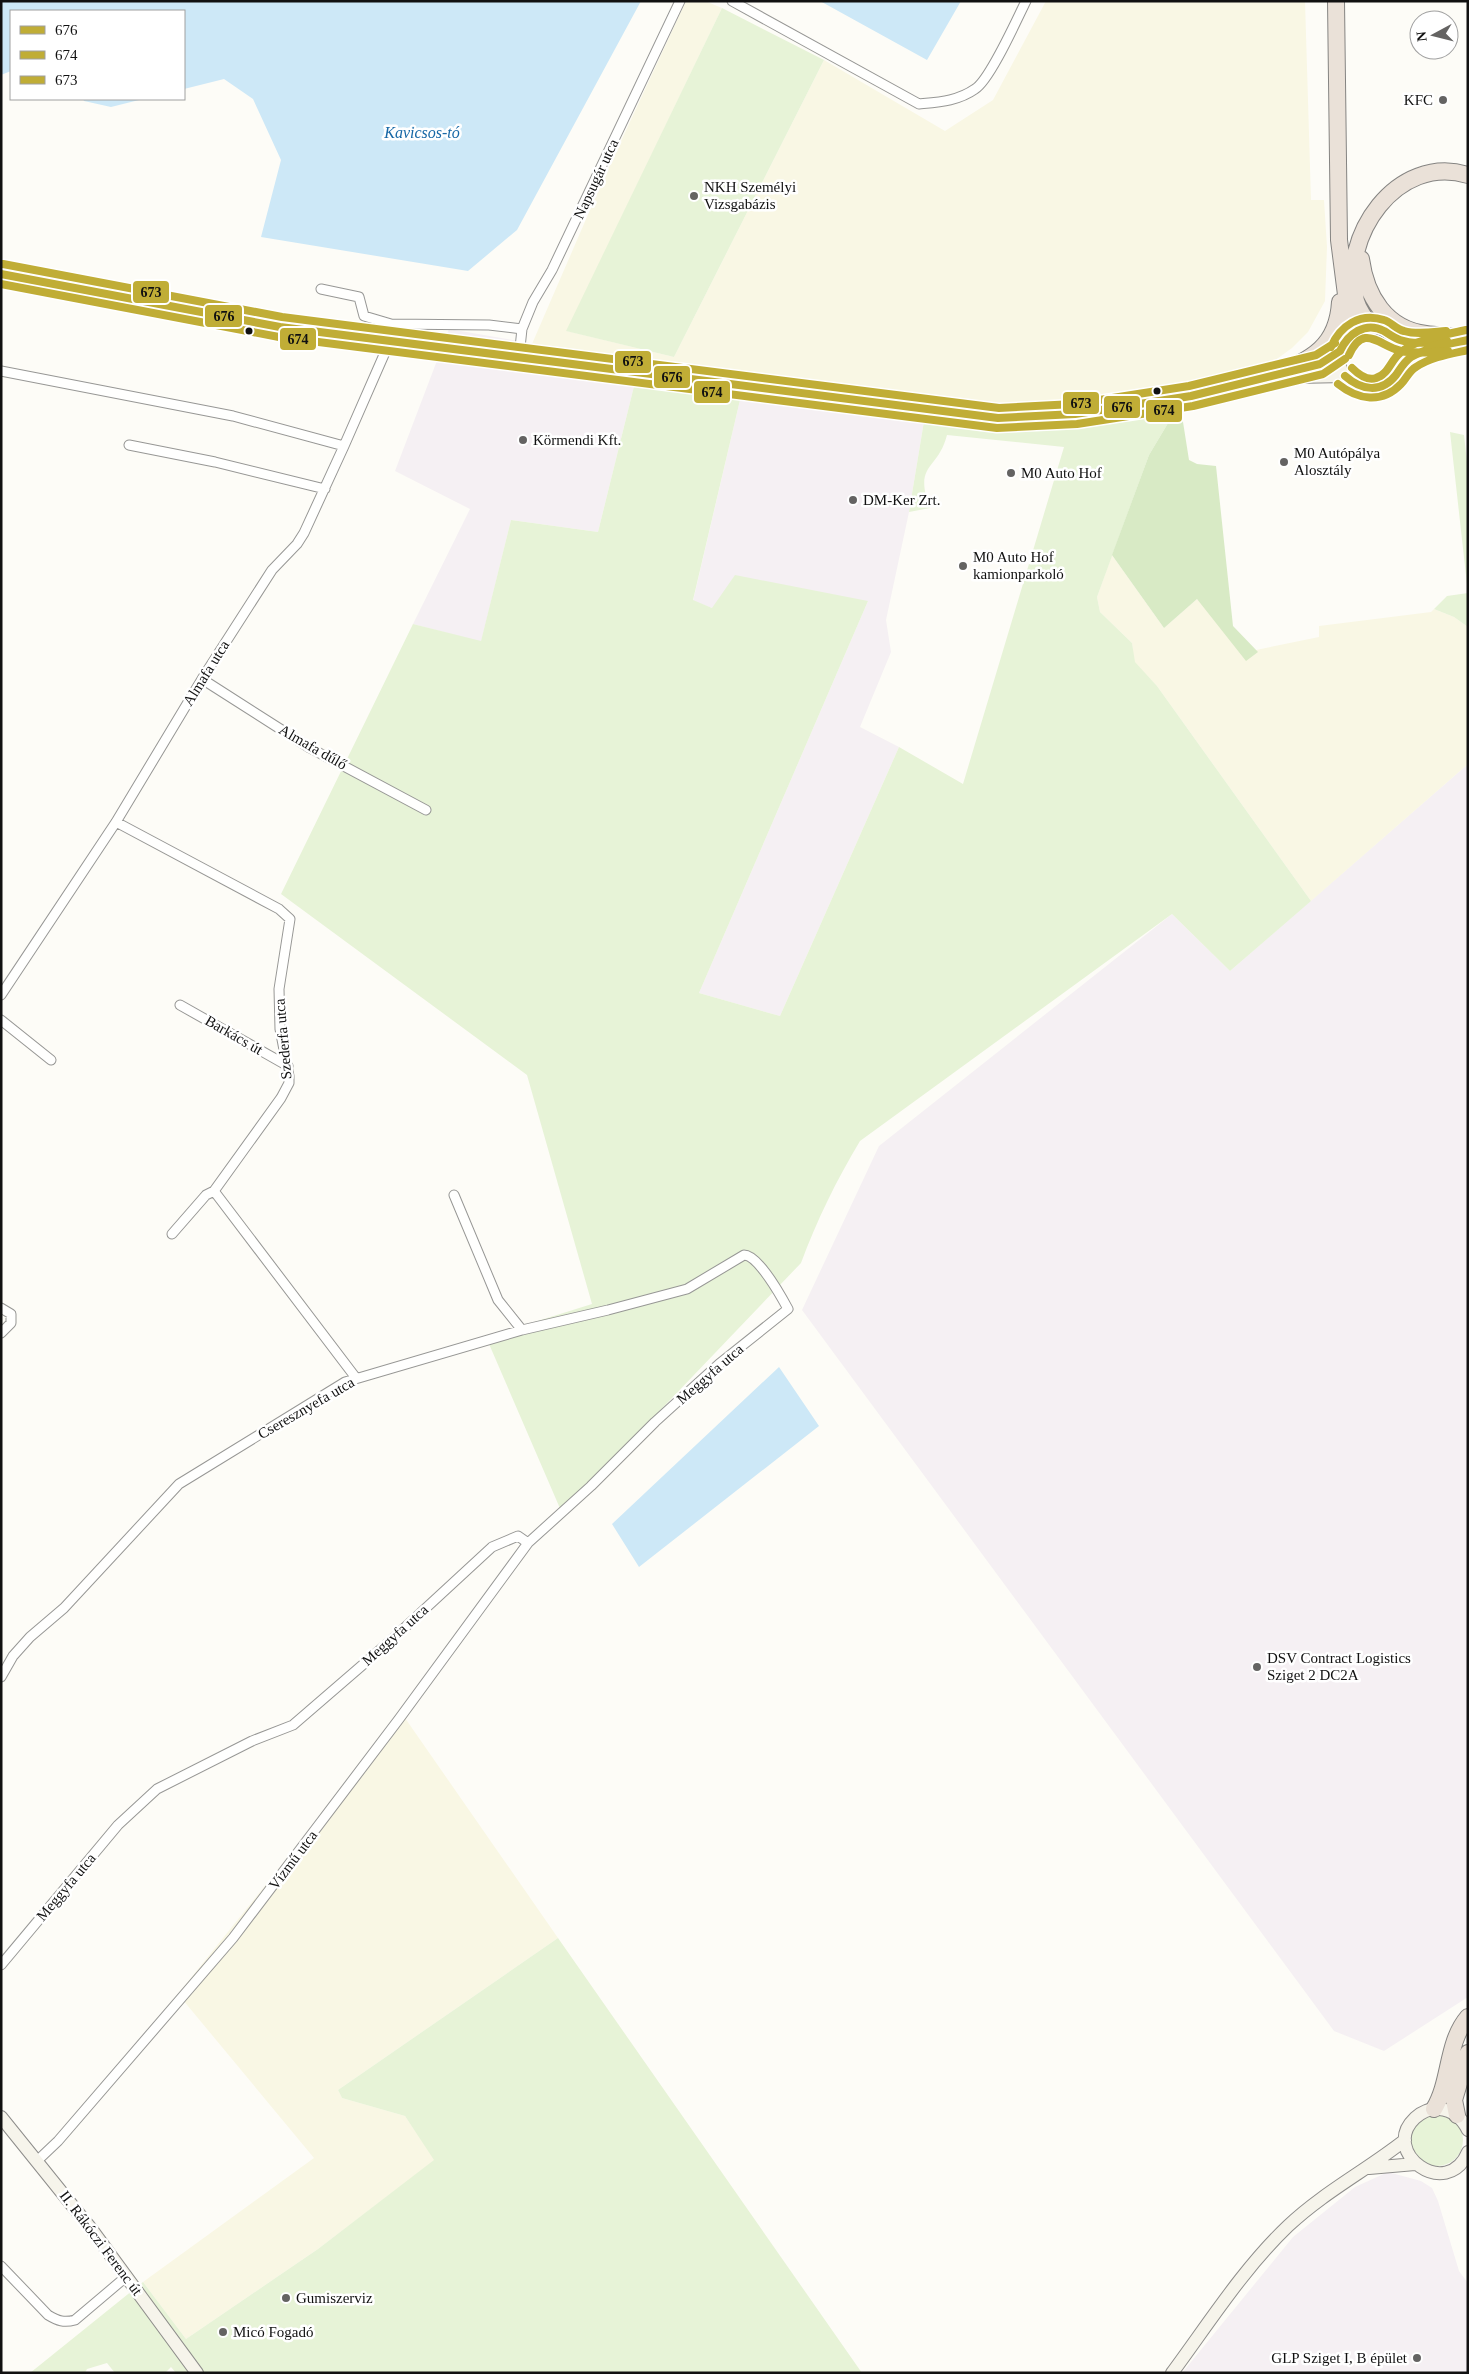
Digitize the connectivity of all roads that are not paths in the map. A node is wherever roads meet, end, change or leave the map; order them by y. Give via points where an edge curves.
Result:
1 (680, 1) edge
2 (732, 1) edge
3 (1026, 1) edge
4 (1336, 1) edge
5 (1468, 175) edge
6 (1364, 233) junction
7 (1341, 265) junction
8 (1, 274) edge
9 (321, 288) dead end
10 (391, 324) junction
11 (1372, 327) junction
12 (522, 329) junction
13 (1394, 338) junction
14 (1468, 340) edge
15 (390, 341) junction
16 (1344, 345) junction
17 (519, 357) junction
18 (1400, 364) junction
19 (1, 371) edge
20 (1345, 376) junction
21 (1263, 380) junction
22 (129, 445) dead end
23 (344, 446) junction
24 (325, 489) junction
25 (202, 680) junction
26 (426, 810) dead end
27 (116, 822) junction
28 (1, 995) edge
29 (180, 1005) dead end
30 (1, 1020) edge
31 (51, 1060) dead end
32 (288, 1066) junction
33 (214, 1191) junction
34 (454, 1195) dead end
35 (172, 1234) dead end
36 (1, 1308) edge
37 (788, 1309) joint
38 (522, 1330) junction
39 (1, 1333) edge
40 (356, 1378) junction
41 (528, 1543) junction
42 (1, 1677) edge
43 (1, 1965) edge
44 (1468, 2017) edge
45 (1468, 2053) edge
46 (1434, 2109) junction
47 (1, 2117) edge
48 (1464, 2123) edge
49 (1405, 2140) junction
50 (1468, 2152) edge
51 (38, 2160) junction
52 (1415, 2164) junction
53 (1369, 2168) junction
54 (3, 2272) edge
55 (127, 2276) junction
56 (197, 2373) edge
57 (1172, 2373) edge

1 - 12 street, Napsugár utca
2 - 3 street via 919,104 950,101 977,89
4 - 7 highway
5 - 6 highway via 1444,171 1408,180 1377,207
6 - 11 highway via 1355,252 1353,277 1360,312
6 - 14 highway via 1361,257 1364,277 1371,297 1381,311 1396,324 1410,330
7 - 16 highway via 1349,318
7 - 21 highway via 1339,317 1334,333 1316,354
8 - 15 street via 245,321
9 - 10 street via 359,297 364,316
10 - 12 street via 489,325
10 - 15 street
11 - 13 street
11 - 16 street via 1354,332
12 - 17 street, Napsugár utca
13 - 14 street via 1418,342
13 - 18 street via 1399,346
14 - 18 street via 1432,348
15 - 17 street
15 - 23 street, Almafa utca
16 - 20 street via 1339,360
16 - 21 street via 1320,364
17 - 21 street via 998,418 1083,414
18 - 20 street via 1391,380 1375,389 1359,387
19 - 23 street via 233,416
20 - 21 street
22 - 24 street
23 - 24 street, Almafa utca
24 - 25 street, Almafa utca via 297,544 272,570
25 - 26 street, Almafa dűlő via 310,748
25 - 27 street, Almafa utca
27 - 28 street, Almafa utca
27 - 32 street, Szederfa utca via 279,909 290,919 279,989 280,1029
29 - 32 street, Barkács út
30 - 31 street
32 - 33 street, Szederfa utca via 288,1083 281,1098
33 - 35 street, Szederfa utca via 206,1195
33 - 40 street
34 - 38 street via 498,1300
36 - 39 street via 11,1314 11,1323
37 - 38 street, Cseresznyefa utca via 758,1264 748,1255 738,1257 688,1289
37 - 41 street, Meggyfa utca via 719,1364
38 - 40 street, Cseresznyefa utca
40 - 42 street, Cseresznyefa utca via 179,1484 64,1608 12,1656
41 - 43 street, Meggyfa utca via 518,1536 492,1547 293,1725 252,1741 157,1789 118,1825
41 - 51 street, Vízmű utca via 234,1938
44 - 46 highway via 1455,2043
45 - 48 highway via 1454,2100
46 - 48 street via 1446,2110
46 - 49 street via 1413,2120
47 - 51 street, II. Rákóczi Ferenc út
49 - 52 street
49 - 53 street
50 - 52 street via 1462,2162 1444,2172 1433,2173
51 - 55 street, II. Rákóczi Ferenc út
52 - 53 street
53 - 57 street via 1315,2202 1264,2251 1211,2317
54 - 55 street via 48,2315 57,2321 67,2322 75,2320
55 - 56 street, II. Rákóczi Ferenc út

